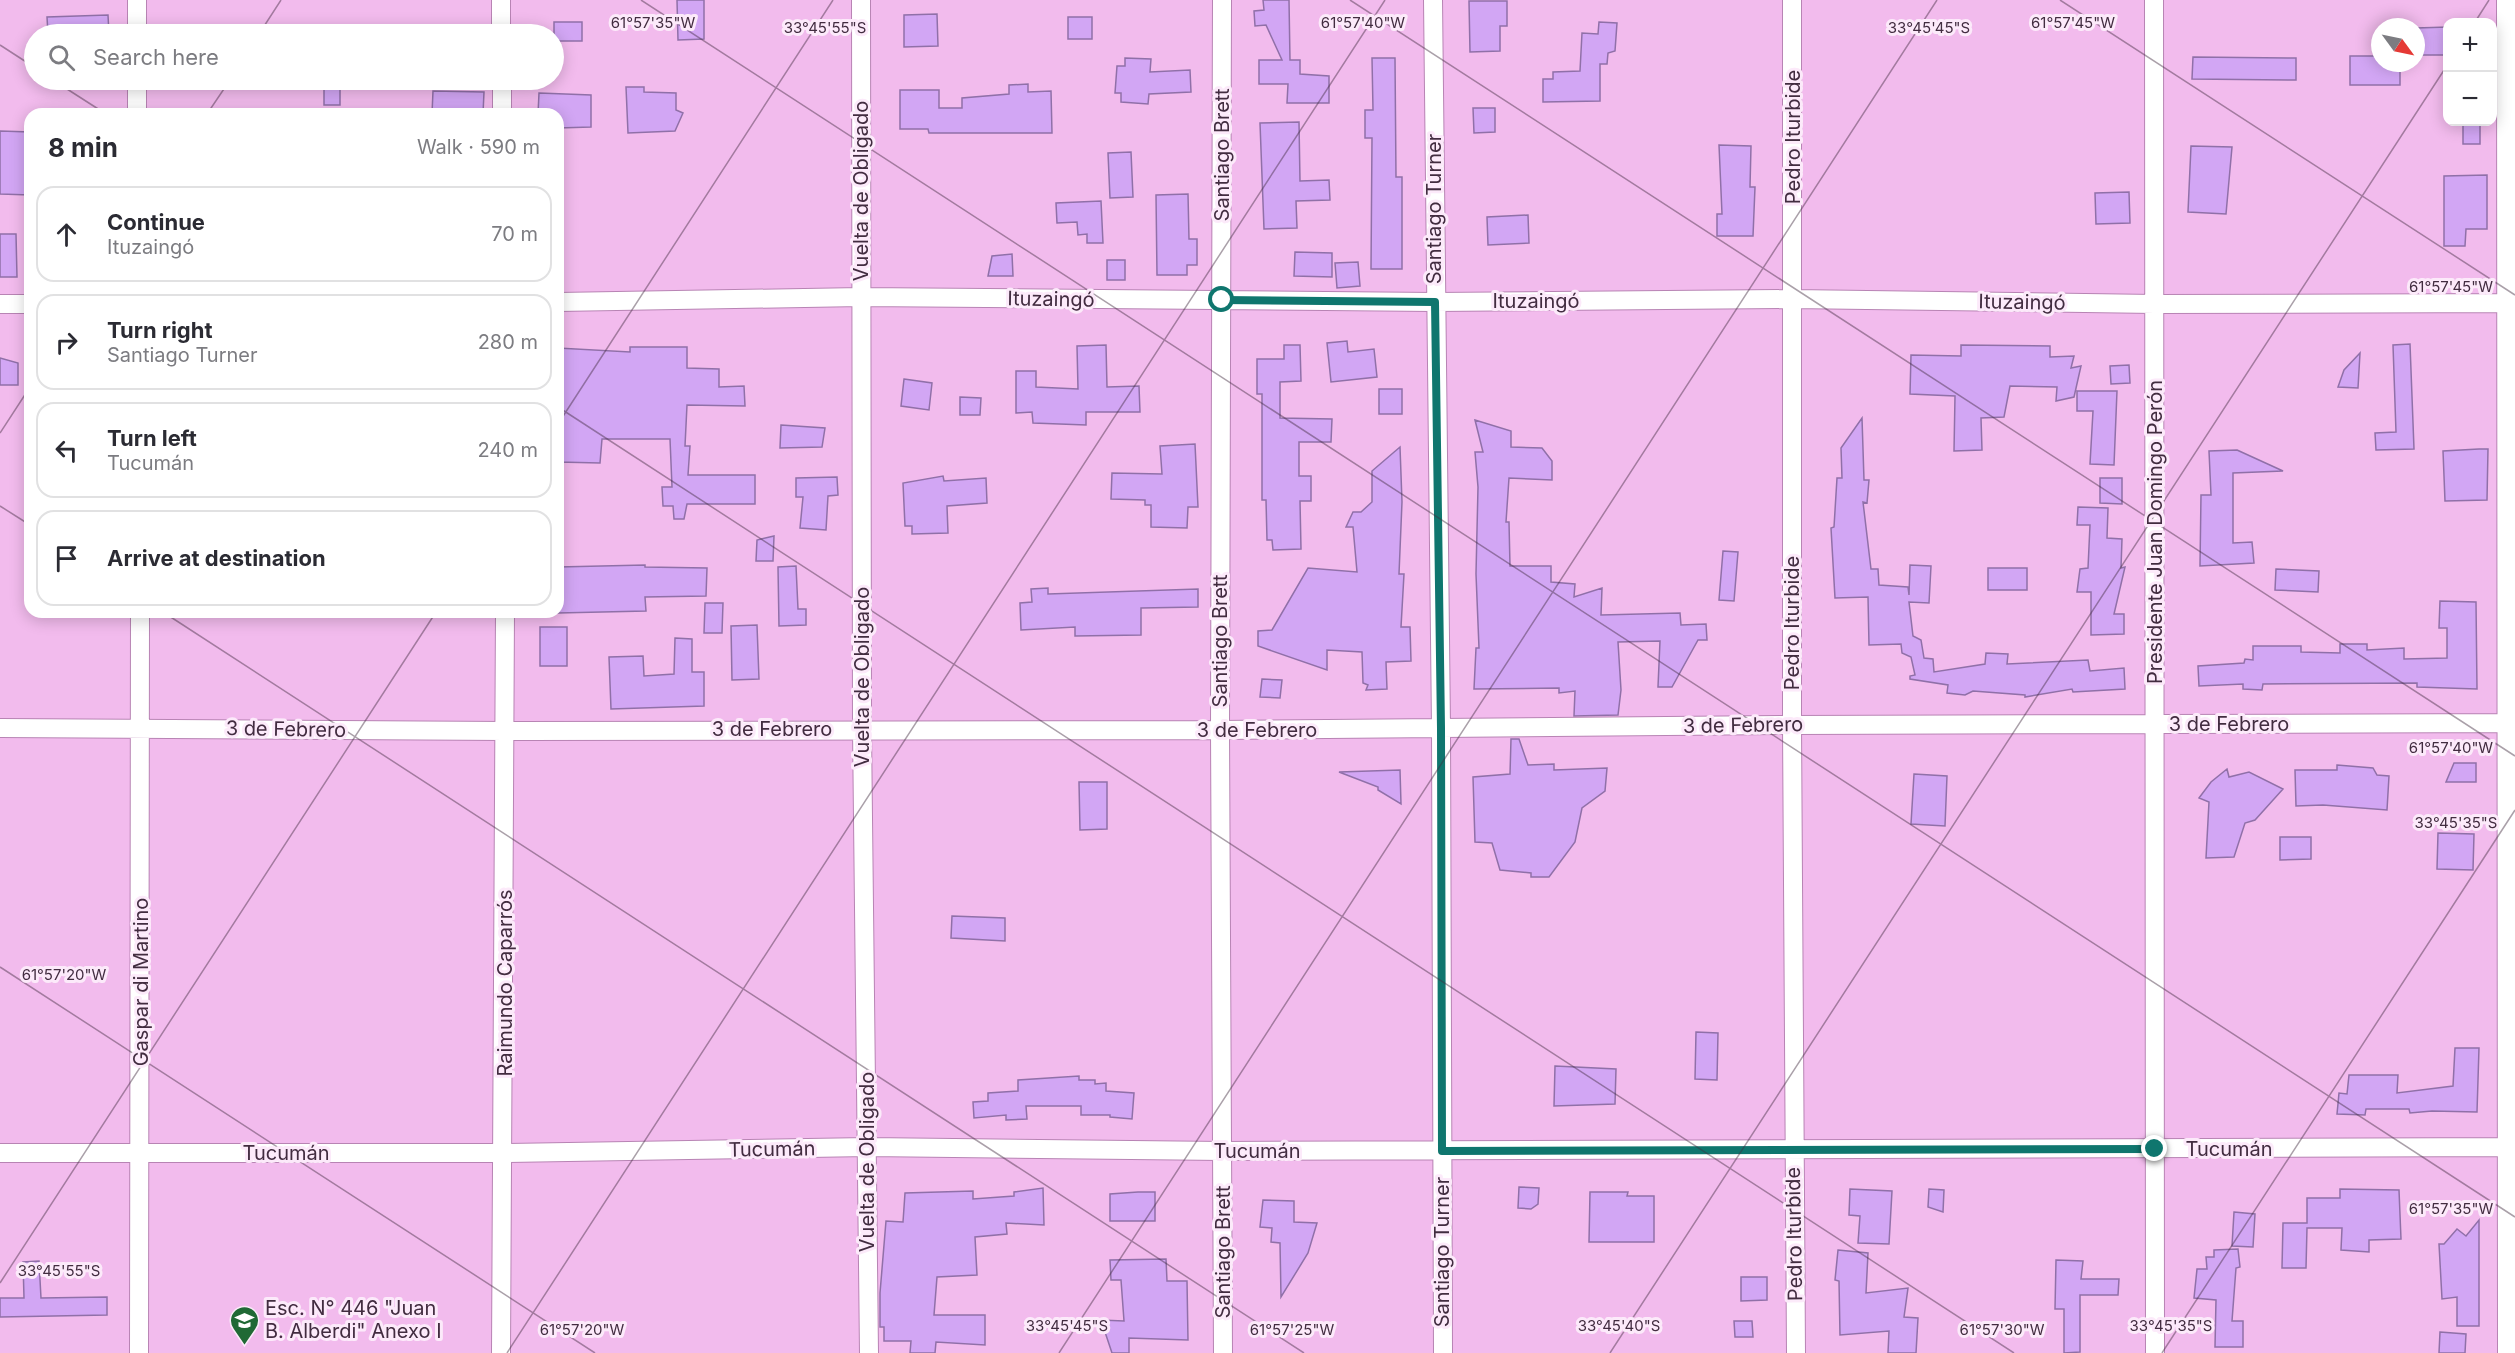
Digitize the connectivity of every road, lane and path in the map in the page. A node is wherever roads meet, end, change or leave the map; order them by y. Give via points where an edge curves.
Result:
1 (137, 0) edge
2 (501, 0) edge
3 (861, 0) edge
4 (1222, 0) edge
5 (1433, 0) edge
6 (1792, 0) edge
7 (2154, 0) edge
8 (2506, 0) edge
9 (137, 24) edge
10 (501, 24) edge
11 (137, 90) edge
12 (502, 90) edge
13 (137, 108) edge
14 (502, 108) edge
15 (861, 297) junction
16 (1793, 299) junction
17 (1222, 300) junction
18 (564, 302) edge
19 (1435, 302) junction
20 (2510, 303) edge
21 (0, 304) edge
22 (24, 304) edge
23 (2155, 304) junction
24 (140, 618) edge
25 (505, 618) edge
26 (2511, 723) edge
27 (2155, 724) junction
28 (1791, 725) junction
29 (141, 727) junction
30 (0, 728) edge
31 (1441, 728) junction
32 (862, 729) junction
33 (1220, 730) junction
34 (506, 731) junction
35 (868, 1147) junction
36 (2511, 1147) edge
37 (2155, 1149) junction
38 (1793, 1150) junction
39 (1223, 1151) junction
40 (1442, 1151) junction
41 (0, 1153) edge
42 (141, 1153) junction
43 (504, 1153) junction
44 (139, 1353) edge
45 (501, 1353) edge
46 (869, 1353) edge
47 (1223, 1353) edge
48 (1443, 1353) edge
49 (1796, 1353) edge
50 (2155, 1353) edge
51 (2507, 1353) edge

1 - 9 street
2 - 10 street
3 - 15 street, Vuelta de Obligado
4 - 17 street, Santiago Brett
5 - 19 street, Santiago Turner
6 - 16 street, Pedro Iturbide
7 - 23 street, Presidente Juan Domingo Perón
8 - 20 street
11 - 13 street
12 - 14 street
15 - 17 street, Ituzaingó
15 - 18 street, Ituzaingó
15 - 32 street, Vuelta de Obligado
16 - 19 street, Ituzaingó
16 - 23 street, Ituzaingó
16 - 28 street, Pedro Iturbide
17 - 19 street, Ituzaingó
17 - 33 street, Santiago Brett
19 - 31 street, Santiago Turner
20 - 23 street, Ituzaingó
20 - 26 street
21 - 22 street
23 - 27 street, Presidente Juan Domingo Perón
24 - 29 street, Gaspar di Martino
25 - 34 street, Raimundo Caparrós
26 - 27 street, 3 de Febrero
26 - 36 street
27 - 28 street, 3 de Febrero
27 - 37 street, Presidente Juan Domingo Perón
28 - 31 street, 3 de Febrero
28 - 38 street, Pedro Iturbide
29 - 30 street, 3 de Febrero
29 - 34 street, 3 de Febrero
29 - 42 street, Gaspar di Martino
31 - 33 street, 3 de Febrero
31 - 40 street, Santiago Turner
32 - 33 street, 3 de Febrero
32 - 34 street, 3 de Febrero
32 - 35 street, Vuelta de Obligado
33 - 39 street, Santiago Brett
34 - 43 street, Raimundo Caparrós
35 - 39 street, Tucumán
35 - 43 street, Tucumán
35 - 46 street, Vuelta de Obligado
36 - 37 street, Tucumán
36 - 51 street
37 - 38 street, Tucumán
37 - 50 street, Presidente Juan Domingo Perón
38 - 40 street, Tucumán
38 - 49 street, Pedro Iturbide
39 - 40 street, Tucumán
39 - 47 street, Santiago Brett
40 - 48 street, Santiago Turner
41 - 42 street, Tucumán
42 - 43 street, Tucumán
42 - 44 street, Gaspar di Martino
43 - 45 street, Raimundo Caparrós

